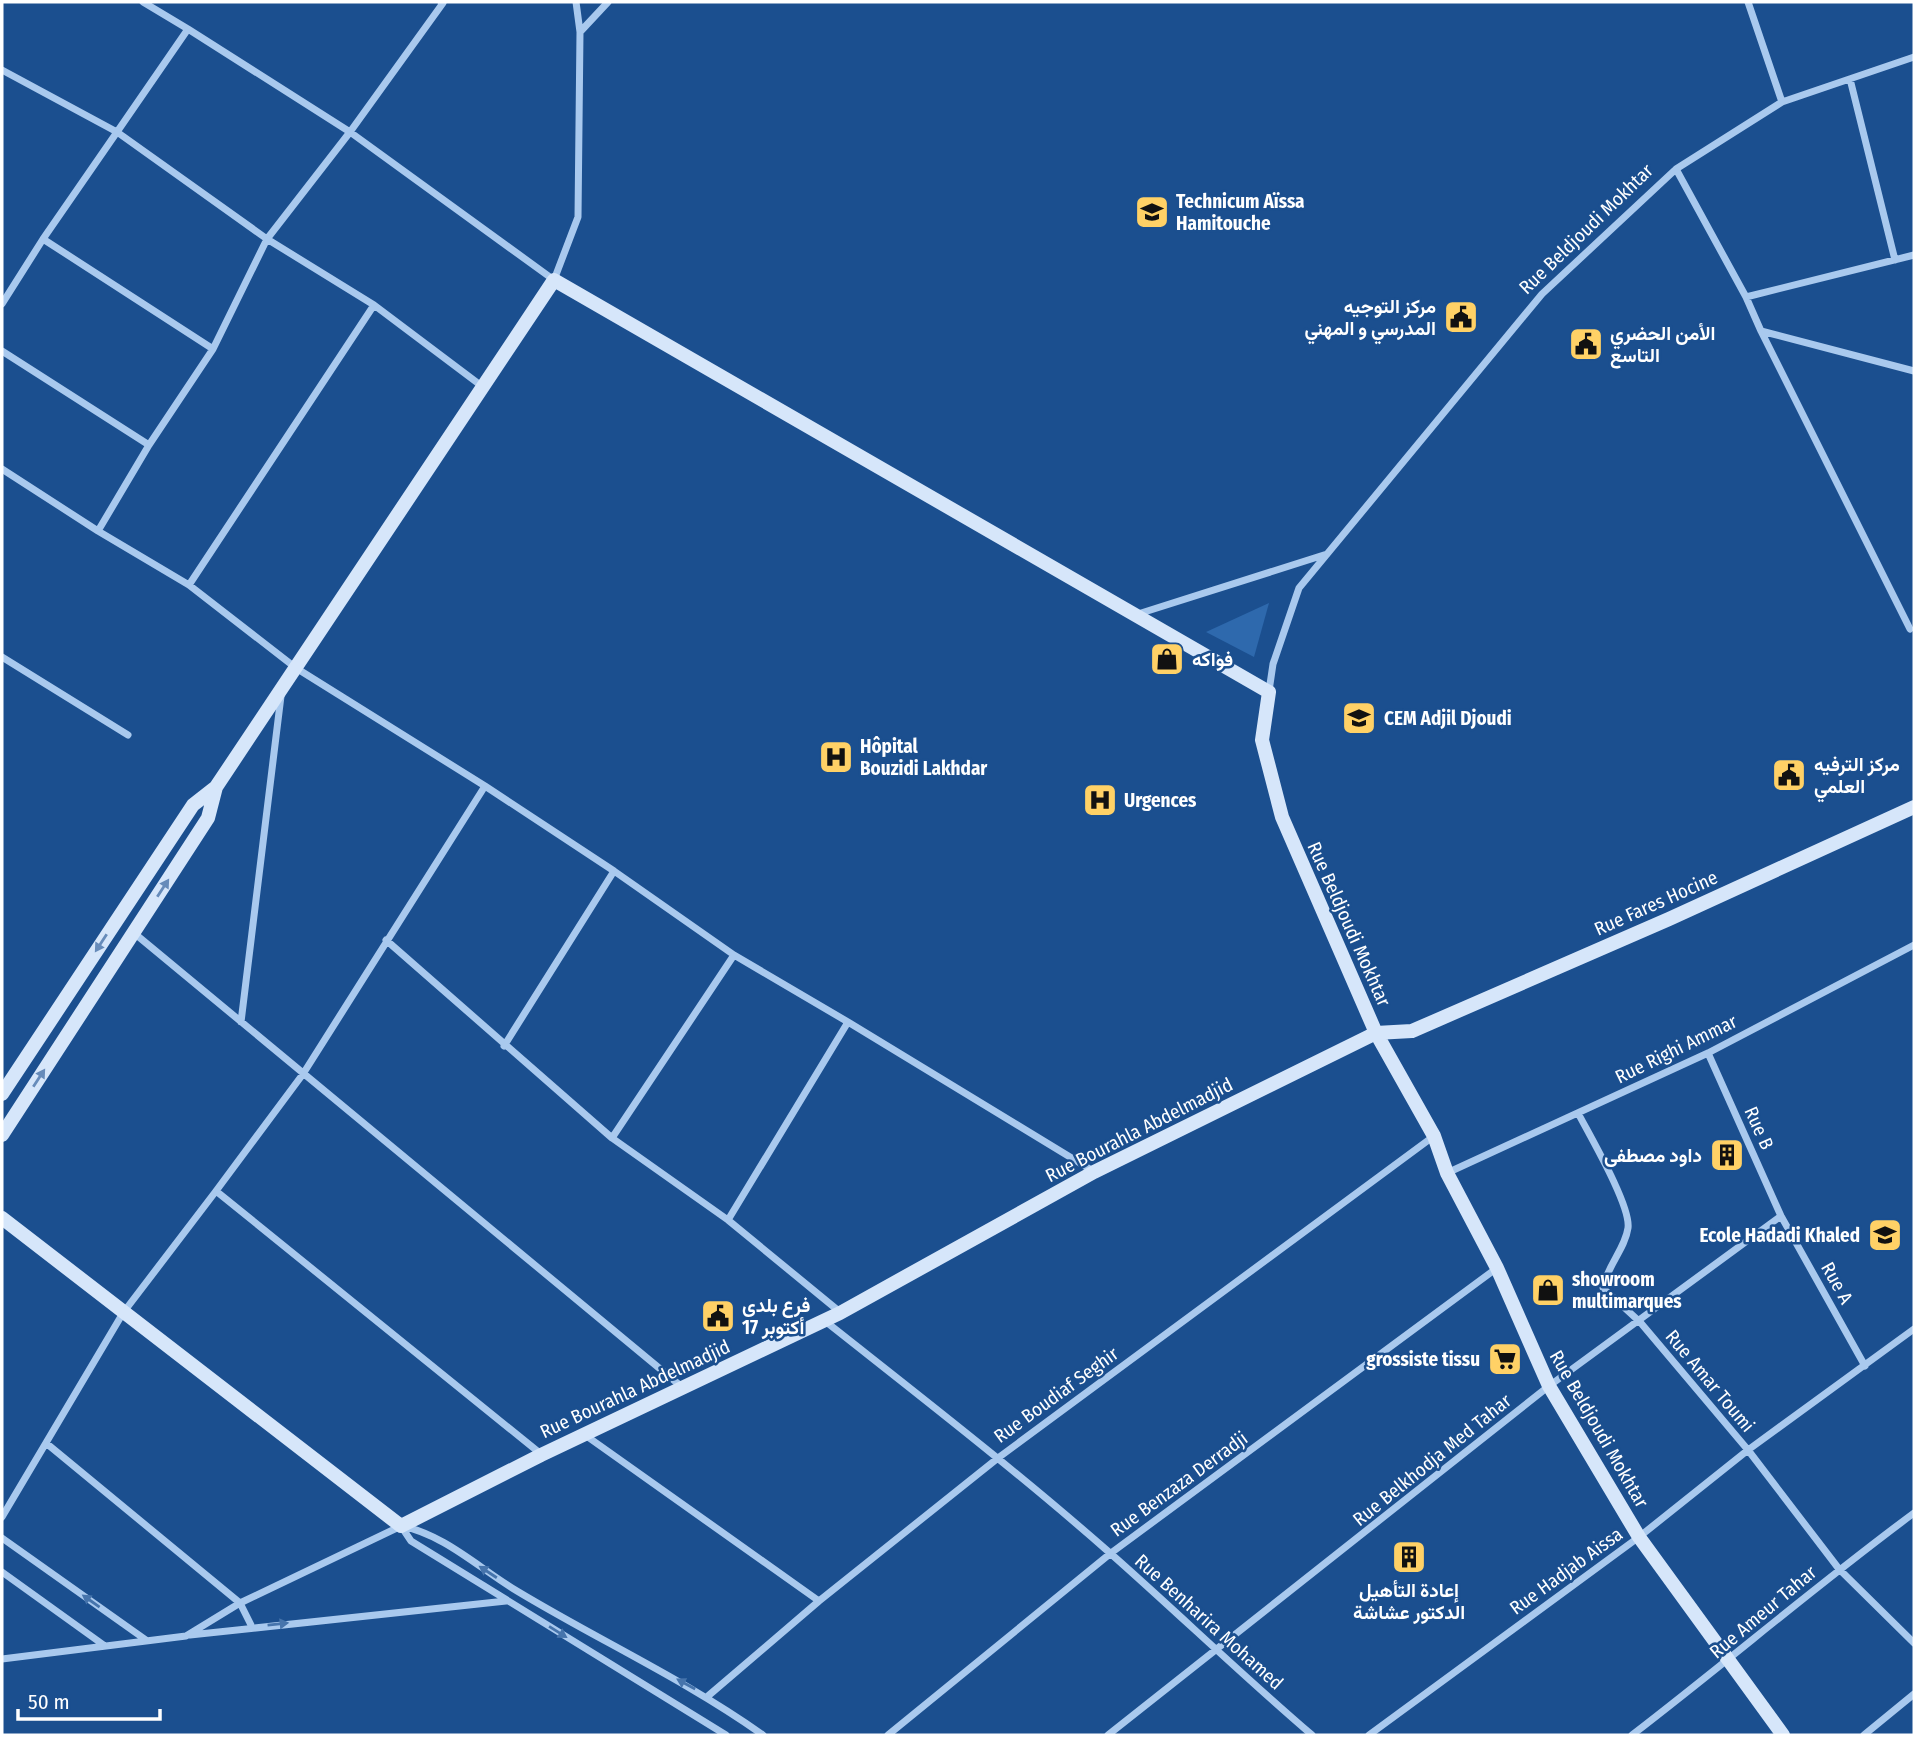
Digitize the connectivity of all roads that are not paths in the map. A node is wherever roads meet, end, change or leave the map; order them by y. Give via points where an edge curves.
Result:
1 (143, 2) edge
2 (443, 2) edge
3 (576, 2) edge
4 (608, 2) edge
5 (1748, 2) edge
6 (188, 29) junction
7 (580, 32) junction
8 (1914, 57) edge
9 (2, 70) edge
10 (1850, 79) junction
11 (1782, 102) junction
12 (117, 132) junction
13 (350, 132) junction
14 (1676, 169) junction
15 (43, 239) junction
16 (267, 239) junction
17 (1914, 255) edge
18 (1895, 260) junction
19 (554, 280) junction
20 (1746, 297) junction
21 (2, 304) edge
22 (374, 304) junction
23 (1761, 331) junction
24 (213, 349) junction
25 (2, 351) edge
26 (1914, 371) edge
27 (483, 387) junction
28 (149, 445) junction
29 (2, 468) edge
30 (98, 531) junction
31 (1327, 554) junction
32 (189, 585) junction
33 (1135, 615) junction
34 (1913, 631) edge
35 (2, 657) edge
36 (296, 668) junction
37 (282, 688) junction
38 (1269, 692) junction
39 (128, 735) dead end
40 (485, 786) junction
41 (216, 787) junction
42 (1914, 807) edge
43 (614, 871) junction
44 (134, 933) junction
45 (386, 940) junction
46 (1914, 945) edge
47 (734, 955) junction
48 (241, 1022) junction
49 (848, 1022) junction
50 (1412, 1031) joint
51 (1376, 1033) junction
52 (504, 1046) junction
53 (1708, 1053) junction
54 (303, 1073) junction
55 (2, 1094) edge
56 (1578, 1113) junction
57 (2, 1135) edge
58 (1434, 1136) junction
59 (612, 1138) junction
60 (1094, 1172) junction
61 (1447, 1173) junction
62 (216, 1191) junction
63 (1781, 1216) junction
64 (2, 1217) edge
65 (729, 1220) junction
66 (1497, 1268) junction
67 (122, 1313) junction
68 (840, 1313) junction
69 (824, 1320) junction
70 (1640, 1322) junction
71 (1914, 1329) edge
72 (1866, 1366) junction
73 (1549, 1387) junction
74 (683, 1388) junction
75 (584, 1434) junction
76 (46, 1443) junction
77 (1748, 1450) junction
78 (541, 1455) junction
79 (998, 1458) junction
80 (1914, 1513) edge
81 (2, 1517) edge
82 (401, 1526) junction
83 (1639, 1537) junction
84 (2, 1538) edge
85 (1111, 1553) junction
86 (1839, 1569) junction
87 (2, 1572) edge
88 (507, 1601) junction
89 (819, 1601) junction
90 (240, 1603) junction
91 (252, 1627) junction
92 (186, 1636) junction
93 (146, 1641) junction
94 (1914, 1643) edge
95 (105, 1646) junction
96 (1216, 1652) junction
97 (2, 1659) edge
98 (1728, 1662) junction
99 (1914, 1694) edge
100 (708, 1696) junction
101 (726, 1735) edge
102 (763, 1735) edge
103 (888, 1735) edge
104 (1108, 1735) edge
105 (1312, 1735) edge
106 (1369, 1735) edge
107 (1632, 1735) edge
108 (1783, 1735) edge
109 (1864, 1735) edge

1 - 6 street
2 - 13 street
3 - 7 street
4 - 7 street
5 - 11 street
6 - 12 street
6 - 13 street
7 - 19 street via 578,217
8 - 10 street, Rue Beldjoudi Mokhtar
9 - 12 street
10 - 11 street, Rue Beldjoudi Mokhtar
10 - 18 street
11 - 14 street, Rue Beldjoudi Mokhtar
12 - 15 street
12 - 16 street
13 - 16 street
13 - 19 street
14 - 20 street
14 - 31 street, Rue Beldjoudi Mokhtar via 1542,294
15 - 21 street
15 - 24 street
16 - 22 street
16 - 24 street
17 - 18 street
18 - 20 street
19 - 27 street
19 - 33 street
20 - 23 street
22 - 27 street
22 - 32 street
23 - 26 street
23 - 34 street
24 - 28 street
25 - 28 street
27 - 36 street
28 - 30 street
29 - 30 street
30 - 32 street
31 - 33 street
31 - 38 street, Rue Beldjoudi Mokhtar via 1299,587 1273,664
32 - 36 street
33 - 38 street
35 - 39 street
36 - 37 street
36 - 40 street
37 - 41 street
37 - 48 street
38 - 51 street, Rue Beldjoudi Mokhtar via 1262,740 1282,817
40 - 43 street
40 - 45 street
44 -> 41 street via 208,818
41 -> 55 street via 193,805
42 - 50 street, Rue Fares Hocine
43 - 47 street
43 - 52 street
44 - 48 street
57 -> 44 street
45 - 52 street
45 - 54 street
46 - 53 street, Rue Righi Ammar
47 - 49 street
47 - 59 street
48 - 54 street
49 - 60 street
49 - 65 street
50 - 51 street, Rue Bourahla Abdelmadjid
51 - 58 street, Rue Beldjoudi Mokhtar
51 - 60 street, Rue Bourahla Abdelmadjid
52 - 59 street
53 - 56 street, Rue Righi Ammar
53 - 63 street, Rue B
54 - 62 street
54 - 74 street
56 - 61 street, Rue Righi Ammar
56 - 70 street, Rue Amar Toumi via 1627,1213 1625,1239 1603,1288
58 - 61 street, Rue Beldjoudi Mokhtar
58 - 79 street, Rue Boudiaf Seghir
59 - 65 street
60 - 68 street, Rue Bourahla Abdelmadjid
61 - 66 street, Rue Beldjoudi Mokhtar
62 - 67 street
62 - 78 street
63 - 70 street, Rue Belkhodja Med Tahar
63 - 72 street, Rue A
64 - 67 street
65 - 68 street
66 - 73 street, Rue Beldjoudi Mokhtar
66 - 85 street, Rue Benzaza Derradji
67 - 76 street
67 - 82 street
68 - 69 street, Rue Bourahla Abdelmadjid
69 - 74 street, Rue Bourahla Abdelmadjid
69 - 79 street, Rue Benharira Mohamed
70 - 73 street, Rue Belkhodja Med Tahar
70 - 77 street, Rue Amar Toumi
71 - 72 street, Rue Hadjab Aissa
72 - 77 street, Rue Hadjab Aissa
73 - 83 street, Rue Beldjoudi Mokhtar
73 - 96 street, Rue Belkhodja Med Tahar
74 - 75 street, Rue Bourahla Abdelmadjid
75 - 78 street, Rue Bourahla Abdelmadjid
75 - 89 street
76 - 81 street
76 - 90 street
77 - 83 street, Rue Hadjab Aissa
77 - 86 street, Rue Amar Toumi
78 - 82 street, Rue Bourahla Abdelmadjid
79 - 85 street, Rue Benharira Mohamed
79 - 89 street, Rue Boudiaf Seghir
80 - 86 street, Rue Ameur Tahar
82 - 88 street via 411,1541
82 - 90 street
100 -> 82 street via 519,1592 423,1530
83 - 98 street, Rue Beldjoudi Mokhtar
83 - 106 street, Rue Hadjab Aissa
93 -> 84 street
85 - 96 street, Rue Benharira Mohamed
85 - 103 street, Rue Benzaza Derradji
86 - 94 street, Rue Amar Toumi
86 - 98 street, Rue Ameur Tahar
87 - 95 street
91 -> 88 street
88 -> 101 street
89 - 100 street, Rue Boudiaf Seghir
90 - 91 street
90 - 92 street
91 - 92 street
92 - 93 street
93 - 95 street
95 - 97 street
96 - 104 street, Rue Belkhodja Med Tahar
96 - 105 street, Rue Benharira Mohamed
98 - 107 street, Rue Ameur Tahar
98 - 108 street, Rue Beldjoudi Mokhtar
99 - 109 street
100 - 102 street

